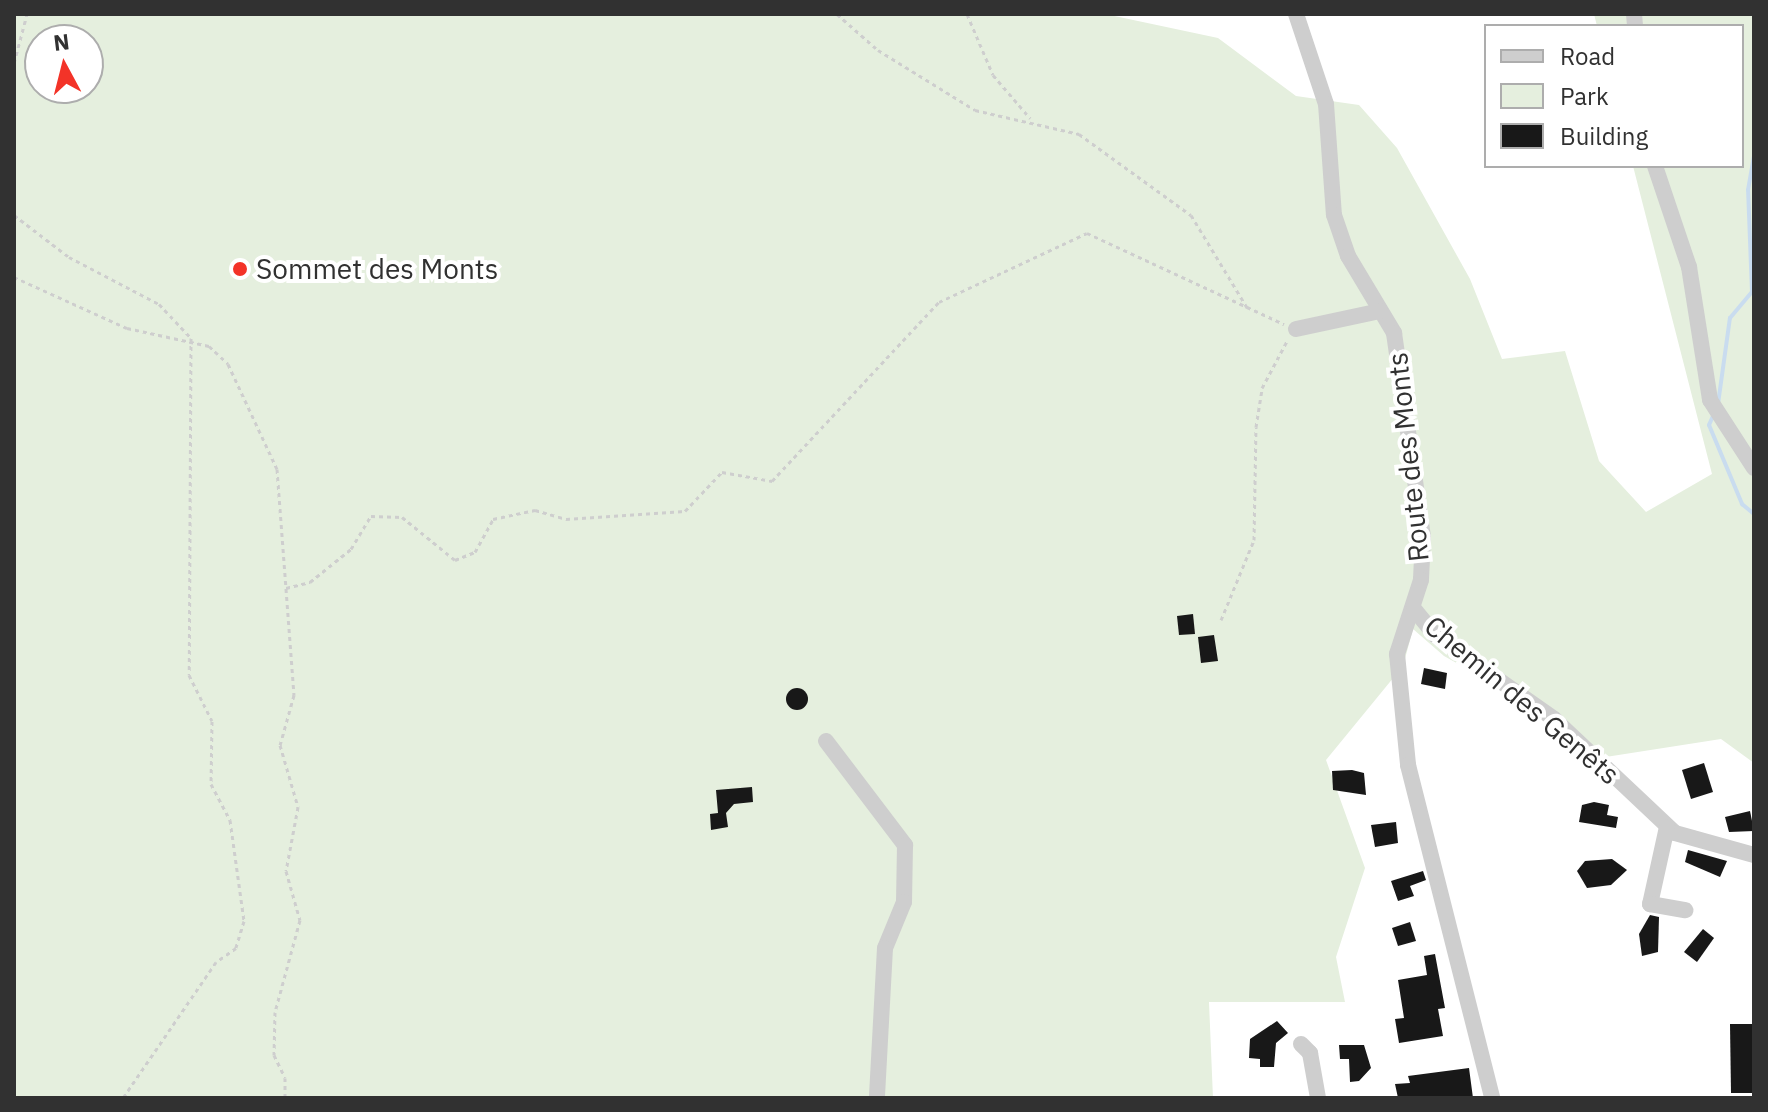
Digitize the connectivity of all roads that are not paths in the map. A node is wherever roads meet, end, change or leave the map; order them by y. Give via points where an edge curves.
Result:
1 (1296, 14) edge
2 (1656, 168) edge
3 (1380, 311) junction
4 (1296, 329) road end
5 (1754, 468) edge
6 (1414, 609) junction
7 (826, 741) dead end
8 (1667, 827) junction
9 (1754, 855) edge
10 (1685, 910) dead end
11 (1301, 1044) dead end
12 (877, 1098) edge
13 (1318, 1098) edge
14 (1492, 1098) edge

1 - 3 street, Route des Monts via 1326,104 1334,215 1348,256
2 - 5 street via 1689,267 1710,400
3 - 4 street
3 - 6 street, Route des Monts via 1394,333 1423,537
6 - 8 street, Chemin des Genêts via 1435,635 1554,719
6 - 14 street, Route des Monts via 1397,654 1408,765
7 - 12 street via 900,830 905,845 904,902 885,948
8 - 9 street, Chemin des Genêts
8 - 10 street via 1650,904
11 - 13 street via 1310,1053

